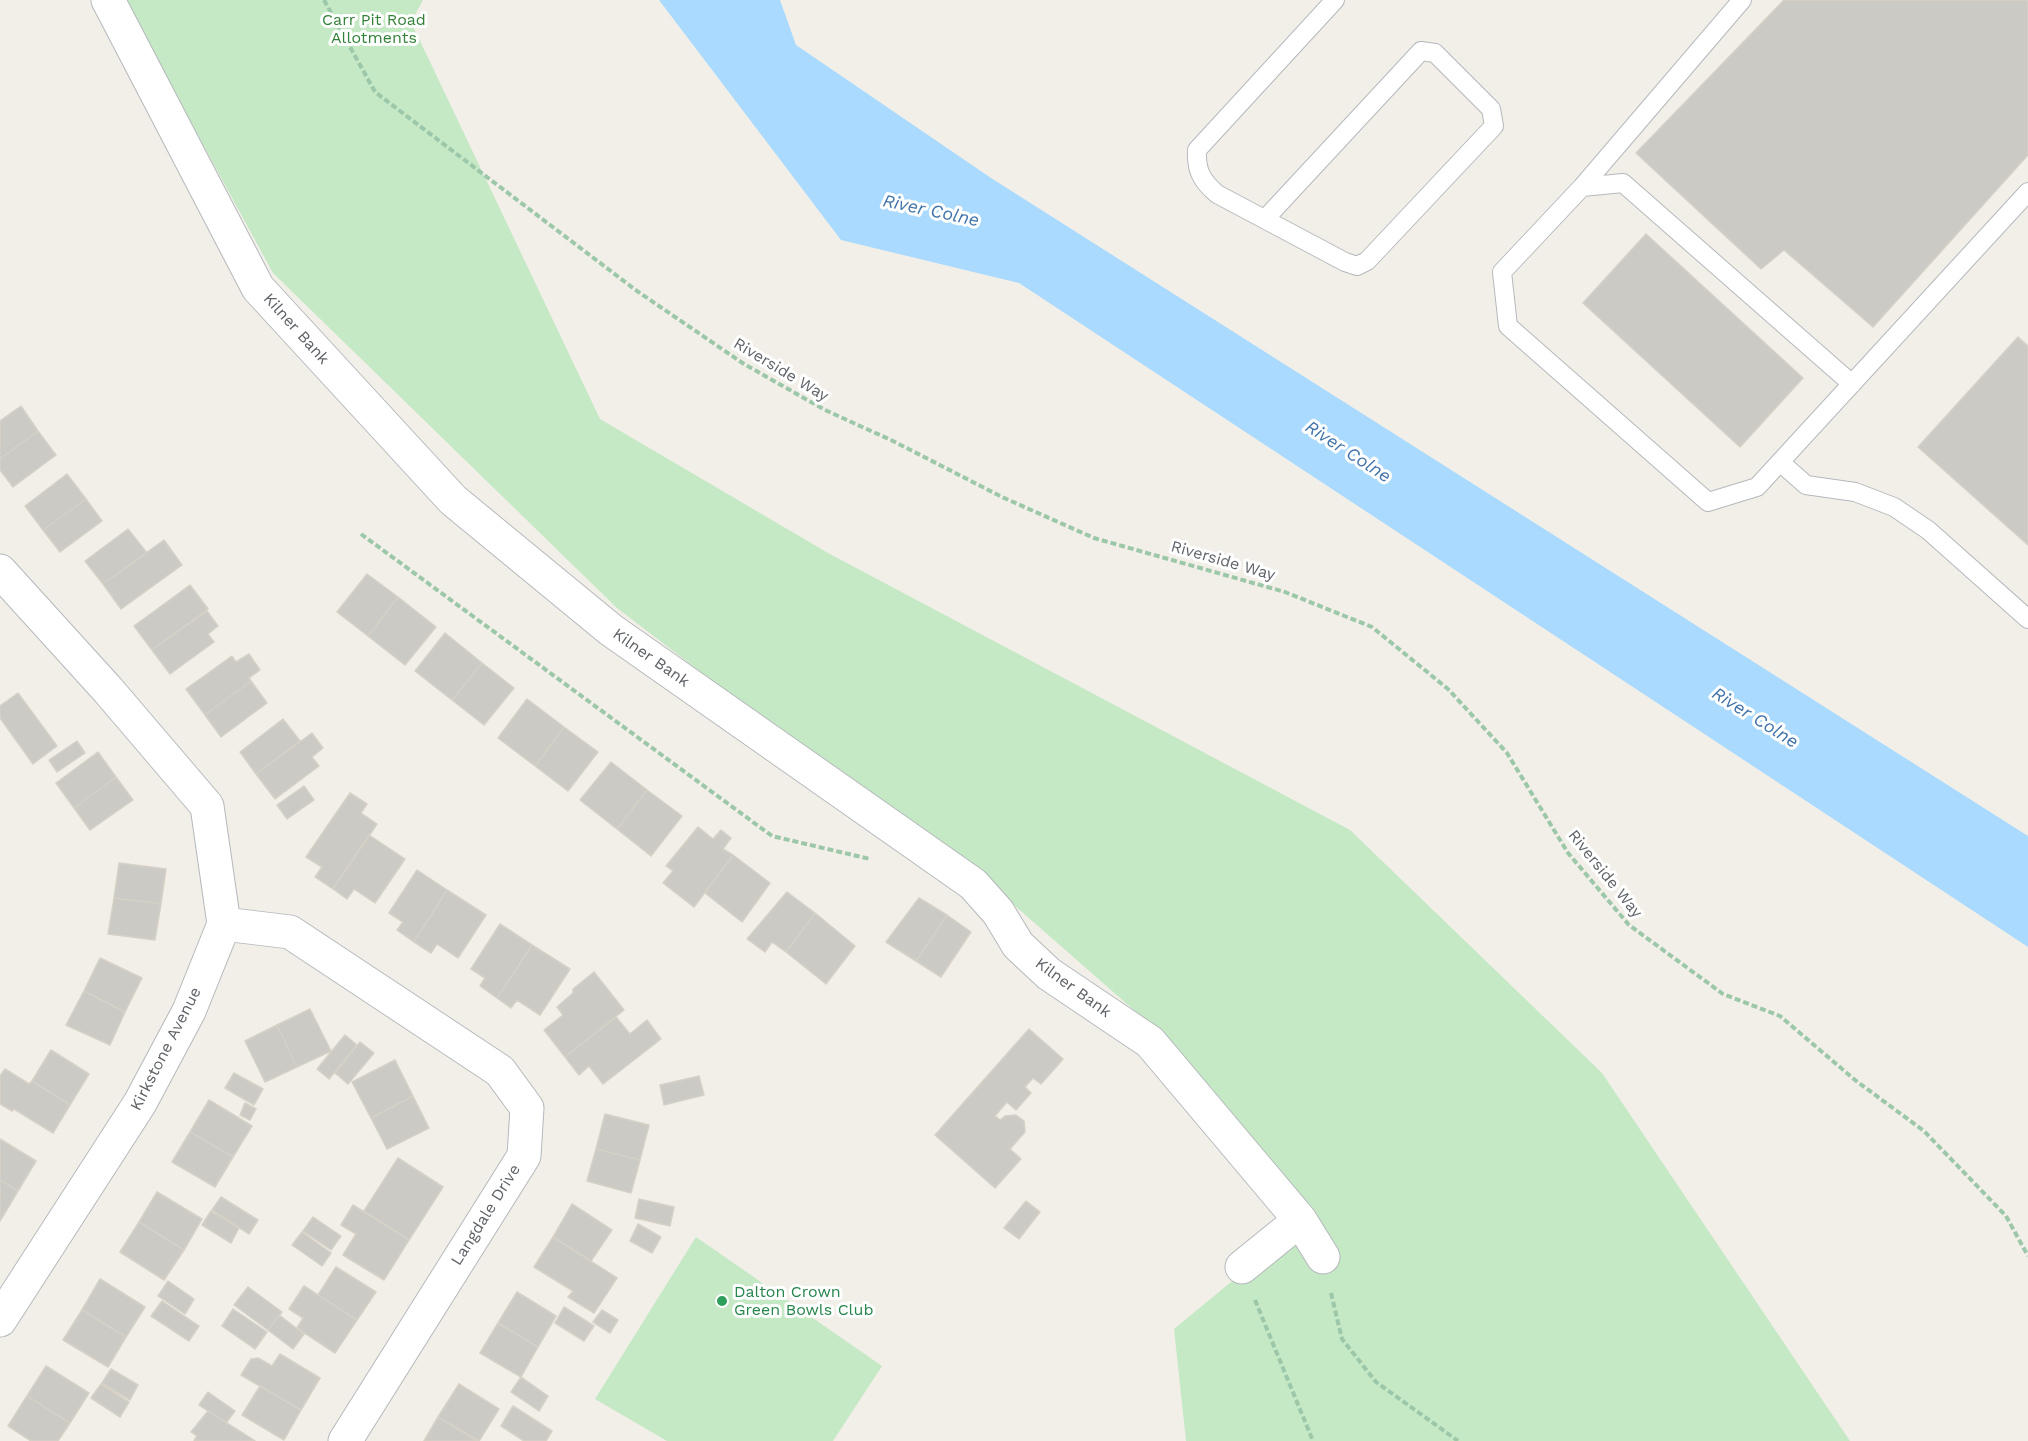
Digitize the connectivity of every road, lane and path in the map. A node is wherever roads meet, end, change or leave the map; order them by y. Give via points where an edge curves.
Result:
1 (108, 0) edge
2 (324, 0) edge
3 (1335, 0) edge
4 (1742, 0) edge
5 (1582, 187) junction
6 (2028, 192) edge
7 (1265, 219) junction
8 (1852, 384) junction
9 (1779, 462) junction
10 (361, 534) dead end
11 (0, 571) edge
12 (2028, 619) edge
13 (772, 836) dead end
14 (224, 924) junction
15 (1300, 1220) junction
16 (2028, 1256) edge
17 (1323, 1257) joint
18 (1242, 1267) joint
19 (0, 1320) edge
20 (345, 1441) edge
21 (1313, 1441) edge
22 (1458, 1441) edge

1 - 15 street, Kilner Bank via 258,288 453,500 611,630 973,884 998,912 1018,945 1049,974 1149,1042
2 - 16 path, Riverside Way via 375,92 637,291 744,364 825,410 1094,538 1285,592 1372,627 1449,689 1507,753 1568,853 1629,926 1723,994 1780,1016 1855,1080 1924,1131 2006,1216
3 - 7 lane via 1197,150 1196,166 1204,182 1217,194
4 - 5 lane
5 - 8 lane via 1623,183
5 - 9 lane via 1502,272 1508,326 1708,502 1756,487
6 - 8 lane
7 - 7 lane via 1357,266 1367,261 1494,126 1491,109 1435,53 1421,51
8 - 9 lane
9 - 12 lane via 1806,485 1855,492 1894,507 1928,530
10 - 13 path
11 - 14 street via 207,806
14 - 19 street, Kirkstone Avenue via 189,1011 140,1103
14 - 20 street, Langdale Drive via 290,932 500,1071 527,1108 524,1156
15 - 17 street, Kilner Bank
15 - 18 street
17 - 22 path via 1342,1339 1376,1382
18 - 21 path

